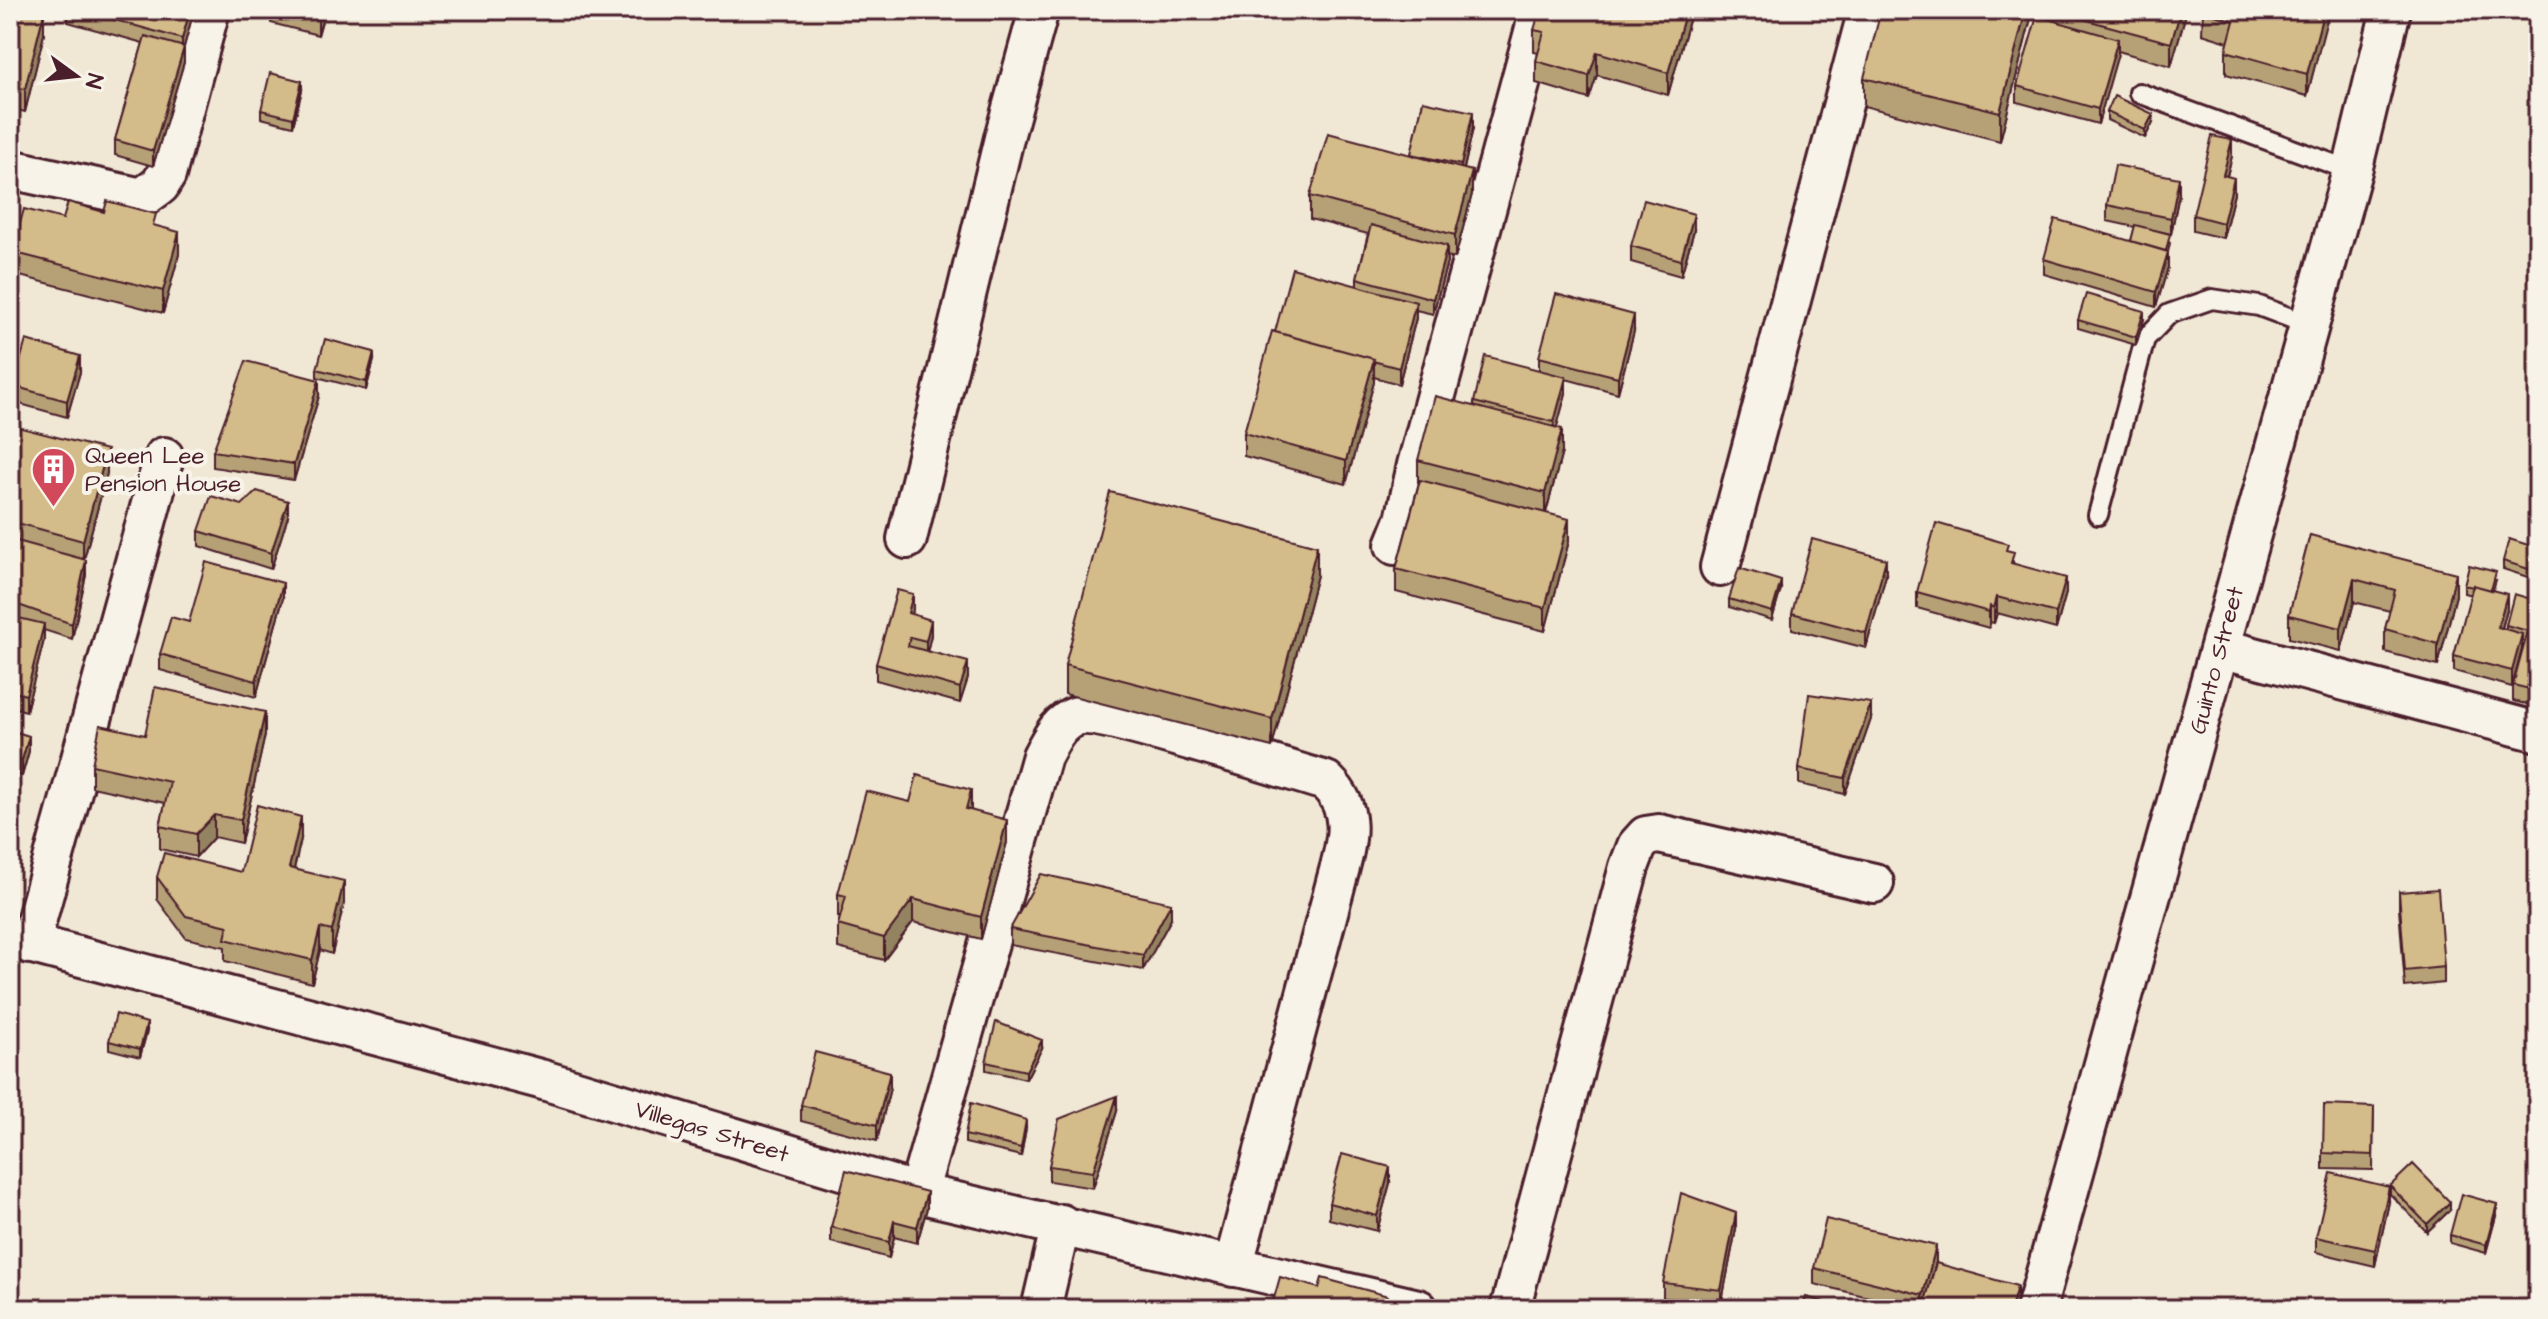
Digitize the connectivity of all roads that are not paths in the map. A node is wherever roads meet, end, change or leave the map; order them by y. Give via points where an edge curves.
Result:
1 (210, 10) edge
2 (1039, 10) edge
3 (1540, 10) edge
4 (1868, 10) edge
5 (2391, 10) edge
6 (2139, 93) dead end
7 (10, 169) edge
8 (2352, 171) junction
9 (2309, 325) junction
10 (164, 457) dead end
11 (2098, 515) dead end
12 (907, 539) dead end
13 (1395, 545) dead end
14 (1720, 567) dead end
15 (2220, 648) junction
16 (2538, 732) edge
17 (1874, 883) dead end
18 (20, 941) edge
19 (918, 1193) junction
20 (1061, 1224) junction
21 (1233, 1267) junction
22 (1041, 1309) edge
23 (1418, 1309) edge
24 (1510, 1309) edge
25 (2036, 1309) edge

1 - 7 street via 166,175 151,194 142,198
2 - 12 street
3 - 13 street
4 - 14 street
5 - 8 street, Guinto Street
6 - 8 lane
8 - 9 street, Guinto Street
9 - 11 lane via 2259,306 2212,299 2169,314 2145,339
9 - 15 street, Guinto Street
10 - 18 street
15 - 16 street
15 - 25 street, Guinto Street
17 - 24 street via 1659,834 1646,836 1637,846
18 - 19 street, Villegas Street via 540,1079
19 - 20 street, Villegas Street
19 - 21 street via 1042,756 1056,731 1081,715 1126,724 1326,781 1339,794 1346,814 1347,838
20 - 21 street, Villegas Street
20 - 22 street
21 - 23 street, Villegas Street

